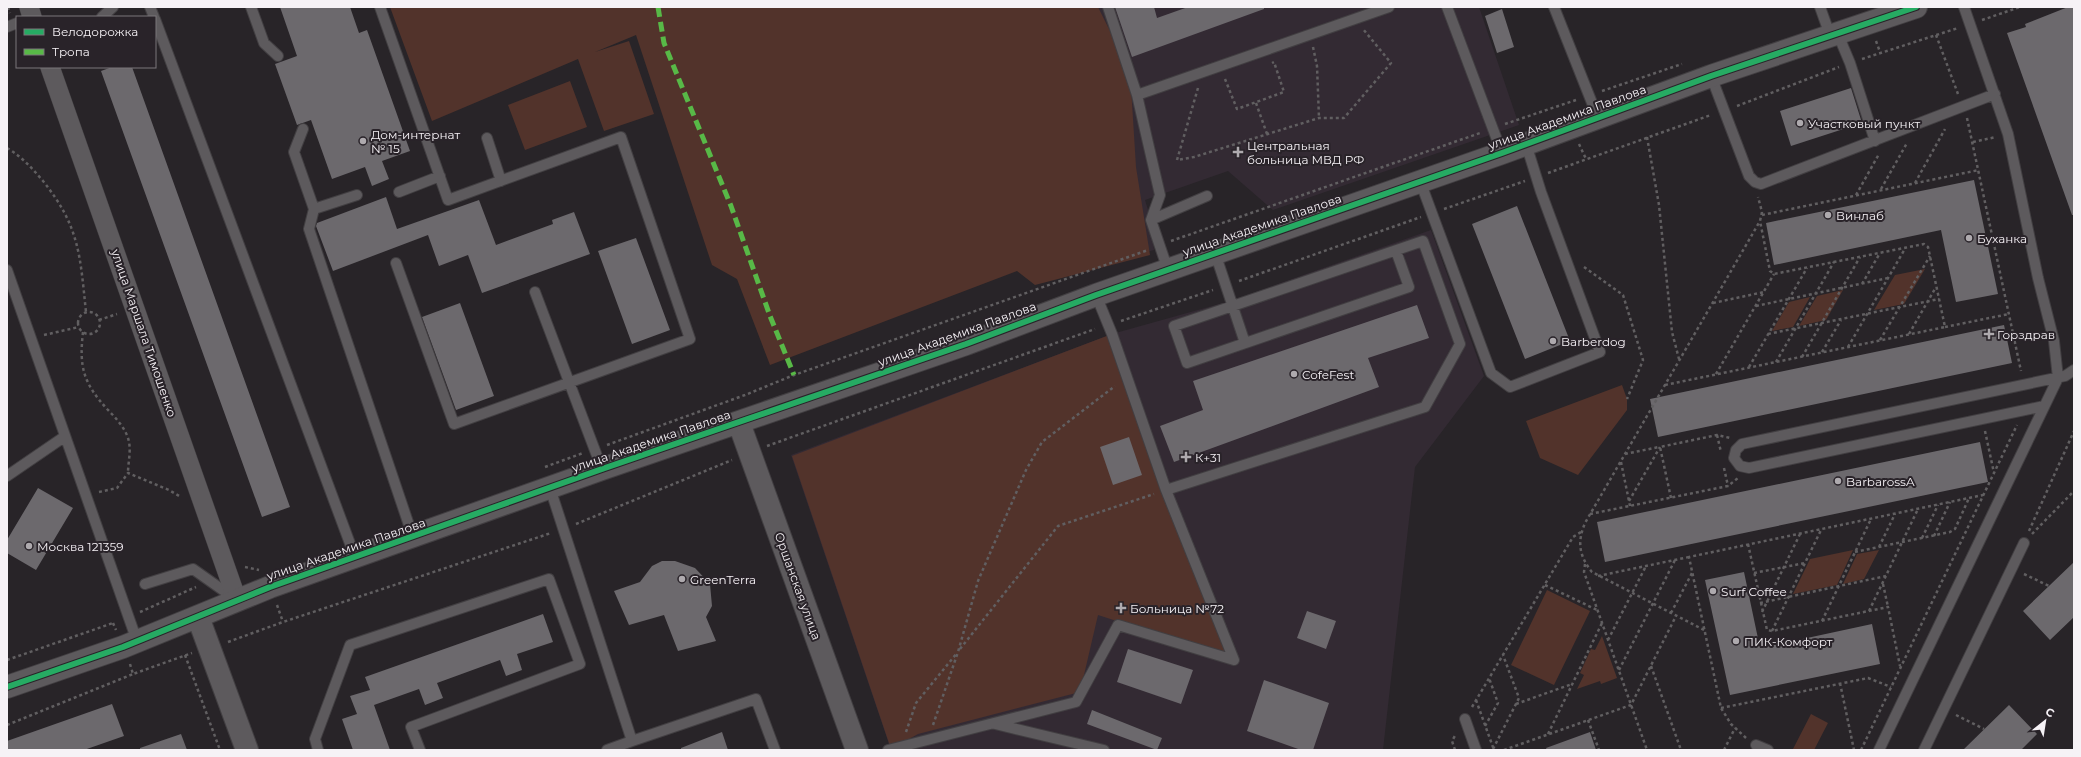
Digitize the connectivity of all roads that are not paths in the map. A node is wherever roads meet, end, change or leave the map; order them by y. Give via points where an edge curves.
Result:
1 (113, 7) edge
2 (251, 7) edge
3 (380, 7) edge
4 (1108, 7) edge
5 (1389, 7) edge
6 (1448, 7) edge
7 (1554, 7) edge
8 (1820, 7) edge
9 (1916, 7) edge
10 (1964, 7) edge
11 (103, 16) edge
12 (156, 21) edge
13 (1833, 34) junction
14 (278, 56) dead end
15 (50, 68) edge
16 (1711, 76) junction
17 (1995, 94) junction
18 (1137, 95) junction
19 (1598, 118) junction
20 (303, 129) dead end
21 (487, 138) dead end
22 (1875, 141) junction
23 (1526, 144) junction
24 (1502, 153) junction
25 (440, 176) junction
26 (501, 181) junction
27 (1420, 181) junction
28 (399, 192) dead end
29 (357, 195) dead end
30 (1207, 196) dead end
31 (314, 209) junction
32 (1151, 220) junction
33 (1396, 251) junction
34 (1215, 254) junction
35 (396, 263) dead end
36 (7, 270) edge
37 (1168, 270) junction
38 (535, 292) dead end
39 (1096, 296) junction
40 (1232, 306) junction
41 (1245, 343) junction
42 (2074, 370) edge
43 (2058, 378) junction
44 (570, 384) junction
45 (2044, 406) junction
46 (739, 423) junction
47 (64, 437) junction
48 (602, 469) junction
49 (7, 476) edge
50 (550, 488) junction
51 (1166, 490) junction
52 (413, 537) junction
53 (2024, 543) road end
54 (355, 557) junction
55 (145, 584) dead end
56 (237, 600) junction
57 (198, 617) junction
58 (130, 644) junction
59 (7, 688) edge
60 (1465, 719) road end
61 (993, 724) junction
62 (632, 741) junction
63 (247, 750) edge
64 (318, 750) edge
65 (420, 750) edge
66 (607, 750) edge
67 (775, 750) edge
68 (857, 750) edge
69 (888, 750) edge
70 (1104, 750) edge
71 (1476, 750) edge
72 (1879, 750) edge
73 (1924, 750) edge

1 - 11 lane
2 - 14 lane via 264,42
3 - 25 lane
4 - 18 lane
5 - 18 lane
6 - 24 lane
7 - 19 lane
8 - 13 lane
9 - 13 street, улица Академика Павлова
10 - 17 lane
12 - 54 lane
13 - 16 street, улица Академика Павлова
13 - 22 lane via 1850,63
15 - 56 street, улица Маршала Тимошенко
16 - 19 street, улица Академика Павлова
16 - 22 lane via 1749,176 1758,183 1765,183
17 - 22 lane
17 - 43 lane via 2008,134 2055,346
18 - 32 lane via 1160,195
19 - 23 street, улица Академика Павлова
20 - 31 lane via 294,152
21 - 26 lane
23 - 24 street, улица Академика Павлова
23 - 27 lane via 1600,352 1510,387 1491,373
24 - 27 street, улица Академика Павлова
25 - 26 lane via 448,200
25 - 28 lane
26 - 44 lane via 621,137 688,331 690,339
27 - 34 street, улица Академика Павлова
29 - 31 lane
30 - 32 lane
31 - 52 lane via 309,229
32 - 37 lane
33 - 40 lane
33 - 41 lane via 1409,287
33 - 51 lane via 1423,241 1460,344 1425,407
34 - 37 street, улица Академика Павлова
34 - 40 lane
35 - 44 lane via 454,424
36 - 47 lane
37 - 39 street, улица Академика Павлова
38 - 44 lane
39 - 46 street, улица Академика Павлова
39 - 51 lane via 1109,325
40 - 41 lane
40 - 41 lane via 1174,326 1187,363
42 - 43 lane via 2067,376
43 - 45 lane
43 - 45 lane via 1742,444 1736,450 1734,458 1740,466 1749,468
44 - 48 lane
45 - 72 lane
46 - 48 street, улица Академика Павлова
46 - 68 street, Оршанская улица
47 - 49 lane
47 - 58 lane via 85,496
48 - 50 street, улица Академика Павлова
50 - 52 street, улица Академика Павлова
50 - 62 lane
51 - 61 lane via 1234,660 1118,625 1076,702
52 - 54 street, улица Академика Павлова
53 - 73 lane
54 - 56 street, улица Академика Павлова
55 - 56 lane via 193,569
56 - 57 street, улица Академика Павлова
57 - 58 street, улица Академика Павлова
57 - 63 street
58 - 59 street, улица Академика Павлова
60 - 71 lane
61 - 69 lane
61 - 70 lane
62 - 66 lane
62 - 67 lane via 756,698
64 - 65 lane via 314,739 350,646 549,579 580,664 411,727

